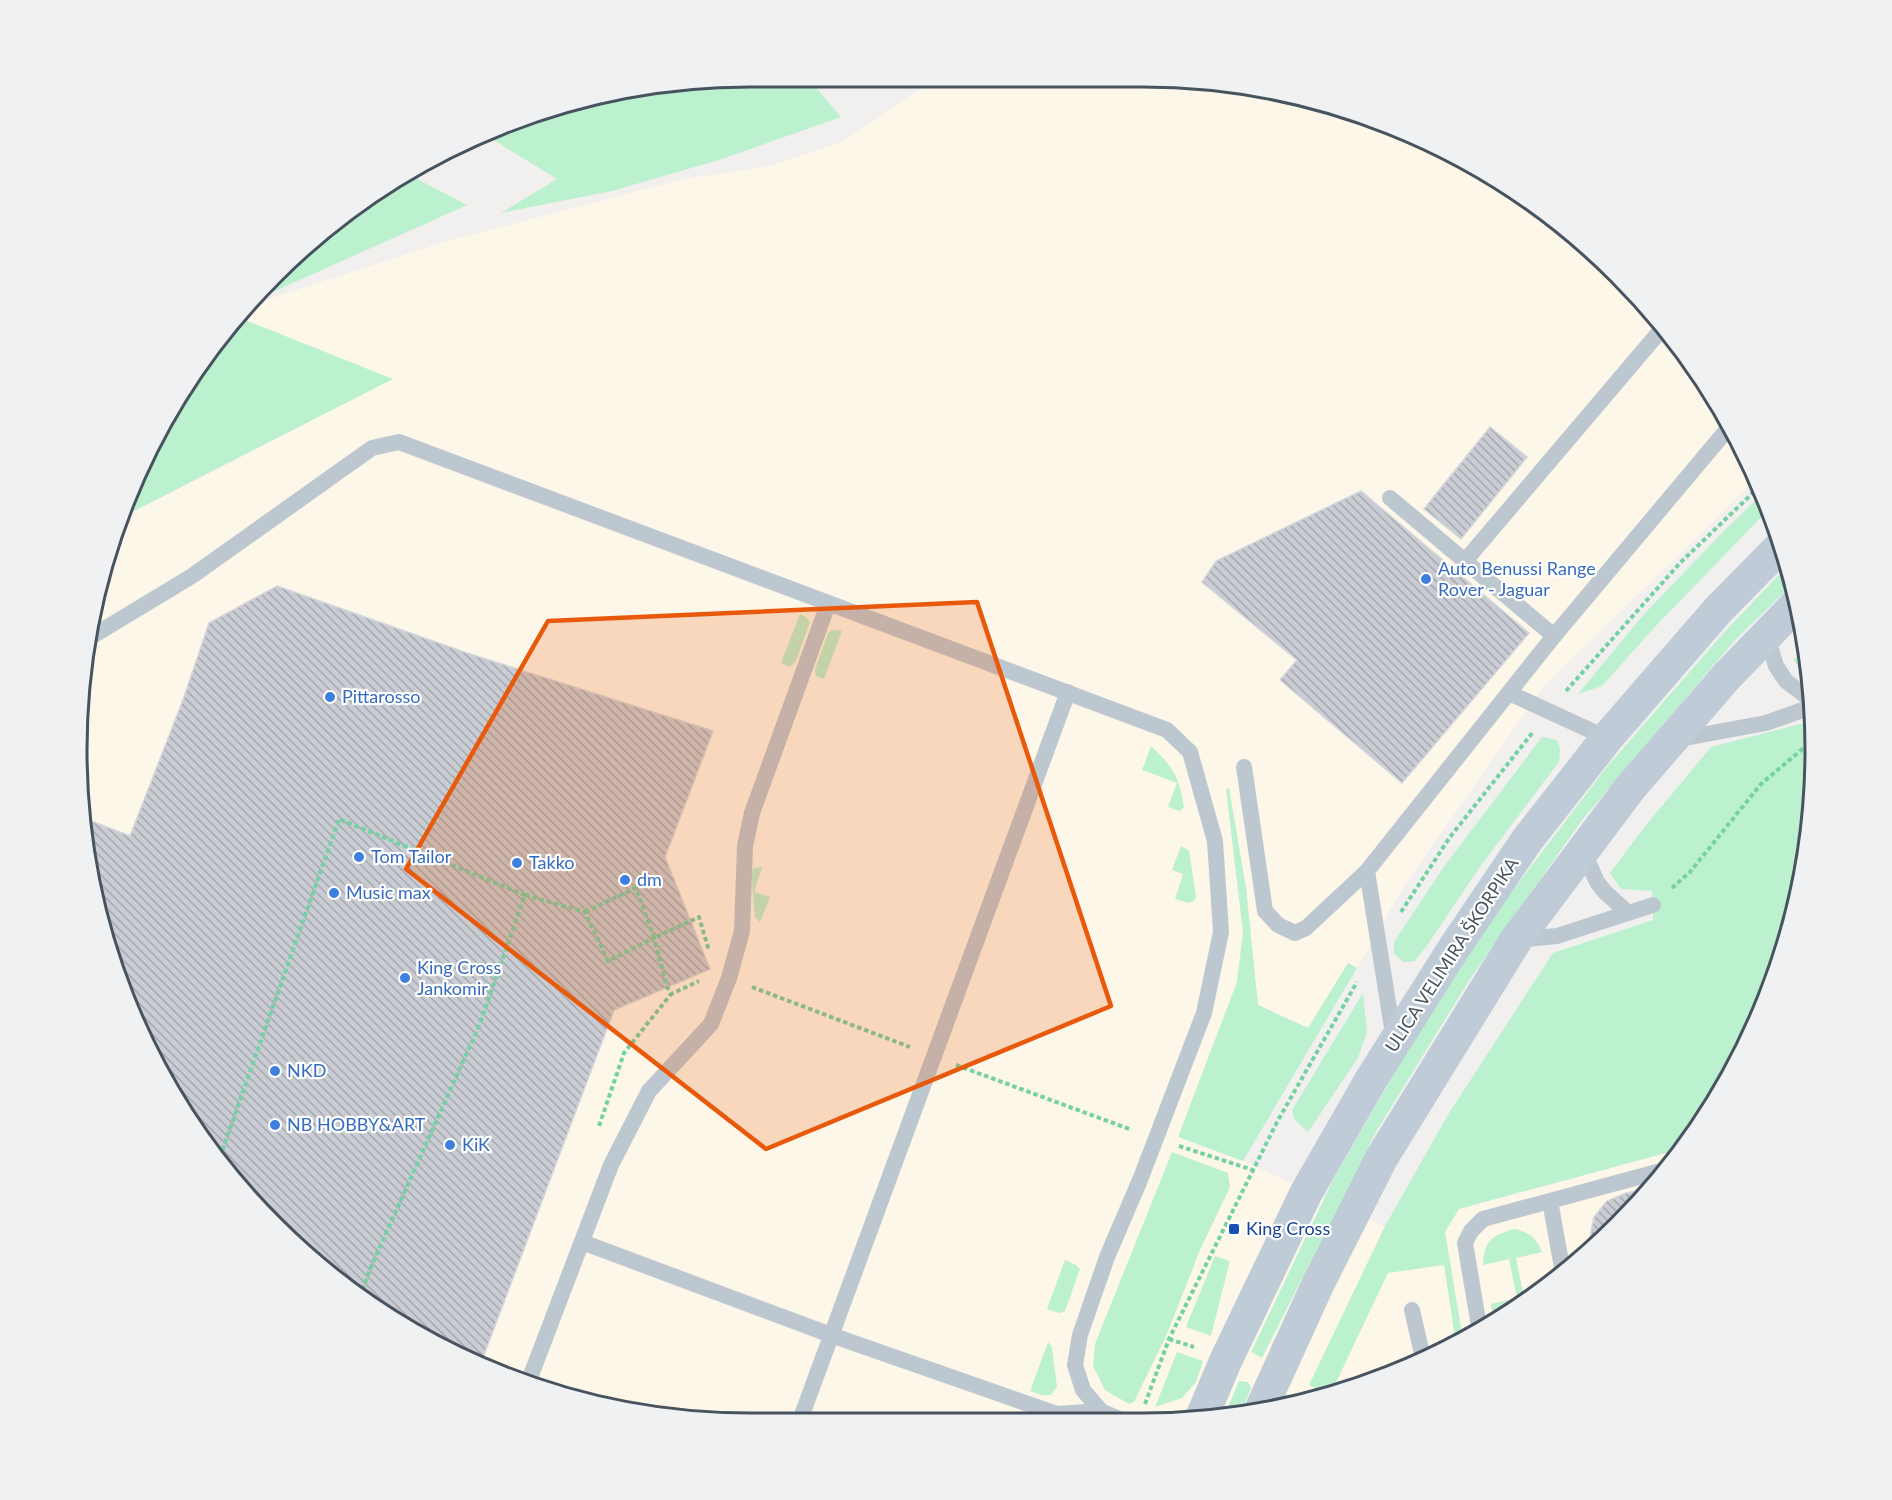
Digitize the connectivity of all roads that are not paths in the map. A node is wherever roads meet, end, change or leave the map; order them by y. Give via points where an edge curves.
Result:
1 (1657, 333) edge
2 (1724, 433) edge
3 (1390, 498) dead end
4 (1774, 552) edge
5 (1465, 561) junction
6 (828, 604) junction
7 (1790, 612) edge
8 (98, 634) edge
9 (1767, 635) junction
10 (1554, 636) junction
11 (1068, 692) junction
12 (1509, 693) junction
13 (1802, 693) edge
14 (1804, 709) edge
15 (1607, 738) junction
16 (1671, 741) junction
17 (1244, 767) dead end
18 (1583, 850) junction
19 (1367, 871) junction
20 (1653, 904) road end
21 (1628, 913) junction
22 (1516, 940) junction
23 (1395, 1042) junction
24 (1651, 1173) edge
25 (1550, 1201) junction
26 (582, 1242) junction
27 (1561, 1263) edge
28 (1412, 1310) dead end
29 (1478, 1321) edge
30 (831, 1335) junction
31 (1421, 1351) edge
32 (531, 1376) edge
33 (1265, 1401) edge
34 (1205, 1410) edge
35 (1101, 1411) junction
36 (803, 1413) edge
37 (1042, 1413) edge
38 (1088, 1413) edge
39 (1106, 1413) edge

1 - 5 lane
2 - 10 lane
3 - 5 lane
4 - 15 main road, ULICA VELIMIRA ŠKORPIKA via 1718,610
5 - 10 lane
6 - 8 lane via 399,442 372,448 192,576
6 - 11 lane
6 - 26 lane via 752,813 745,846 742,931 729,978 711,1024 649,1091 611,1165
7 - 9 main road
9 - 13 lane via 1776,666 1786,681
9 - 16 main road
10 - 12 lane
11 - 30 lane
11 - 35 lane via 1167,730 1190,752 1215,841 1221,932 1204,1013 1080,1335 1075,1365 1083,1390
12 - 15 lane
12 - 19 lane
14 - 16 lane via 1766,723
15 - 23 main road, ULICA VELIMIRA ŠKORPIKA via 1527,840
16 - 18 main road
17 - 19 lane via 1265,910 1278,925 1295,933 1306,928
18 - 21 lane via 1597,882
18 - 22 main road
19 - 23 lane
20 - 21 lane
21 - 22 lane via 1557,936
22 - 33 main road via 1381,1159
23 - 34 main road, ULICA VELIMIRA ŠKORPIKA via 1306,1193
24 - 25 lane
25 - 27 lane
25 - 29 lane via 1483,1218 1471,1231 1465,1243
26 - 30 lane
26 - 32 lane
28 - 31 lane
30 - 36 lane
30 - 37 lane
35 - 38 lane
35 - 39 lane

